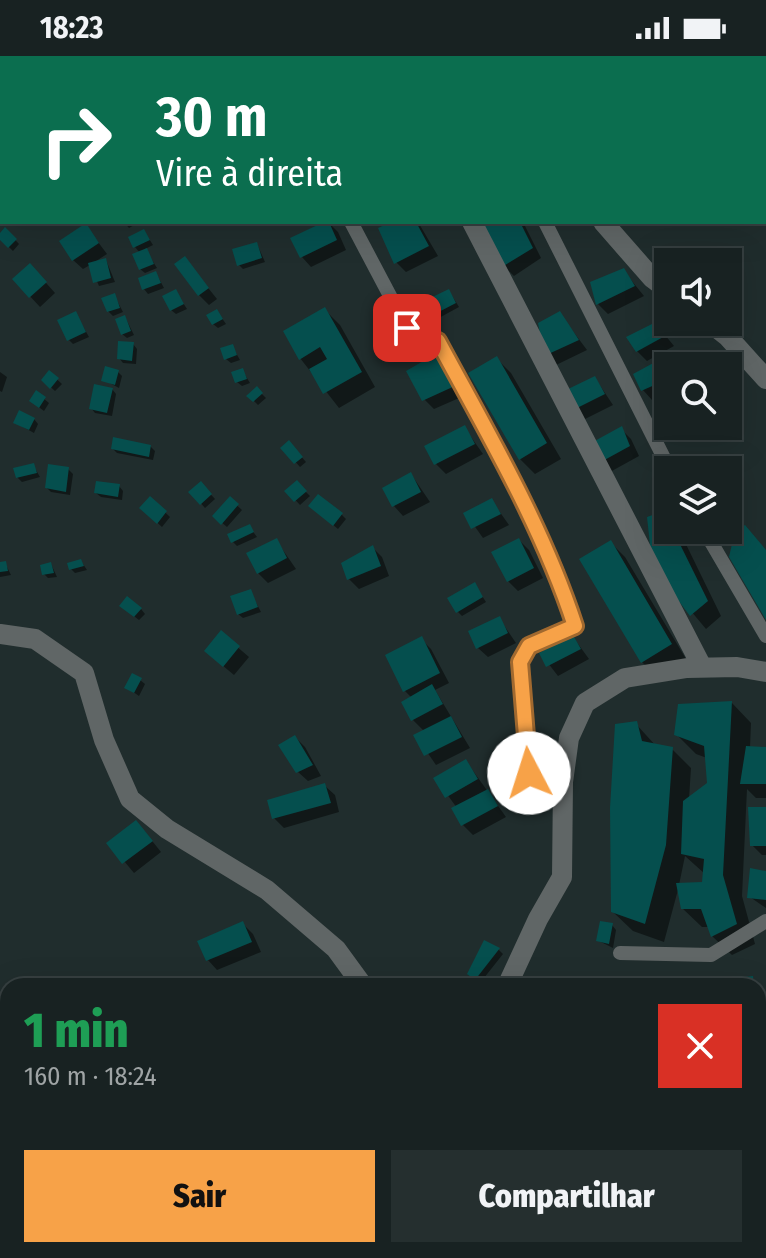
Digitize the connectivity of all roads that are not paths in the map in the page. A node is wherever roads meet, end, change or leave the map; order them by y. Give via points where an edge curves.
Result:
1 (352, 224) edge
2 (473, 224) edge
3 (546, 224) edge
4 (605, 224) edge
5 (654, 280) edge
6 (727, 336) edge
7 (766, 379) edge
8 (663, 456) edge
9 (712, 544) edge
10 (0, 634) edge
11 (766, 636) edge
12 (702, 667) junction
13 (766, 672) edge
14 (563, 802) junction
15 (766, 921) edge
16 (620, 953) dead end
17 (357, 978) edge
18 (511, 978) edge

1 - 14 lane via 407,328 438,341 557,570 575,626 529,646 520,662 529,773
2 - 12 street
3 - 8 lane
4 - 5 street
6 - 7 street
9 - 11 lane
10 - 17 street via 35,639 84,673 104,740 130,799 167,829 267,890 336,949
12 - 13 street
12 - 14 street via 625,678 585,703 569,738
14 - 18 street via 562,877
15 - 16 lane via 711,955

